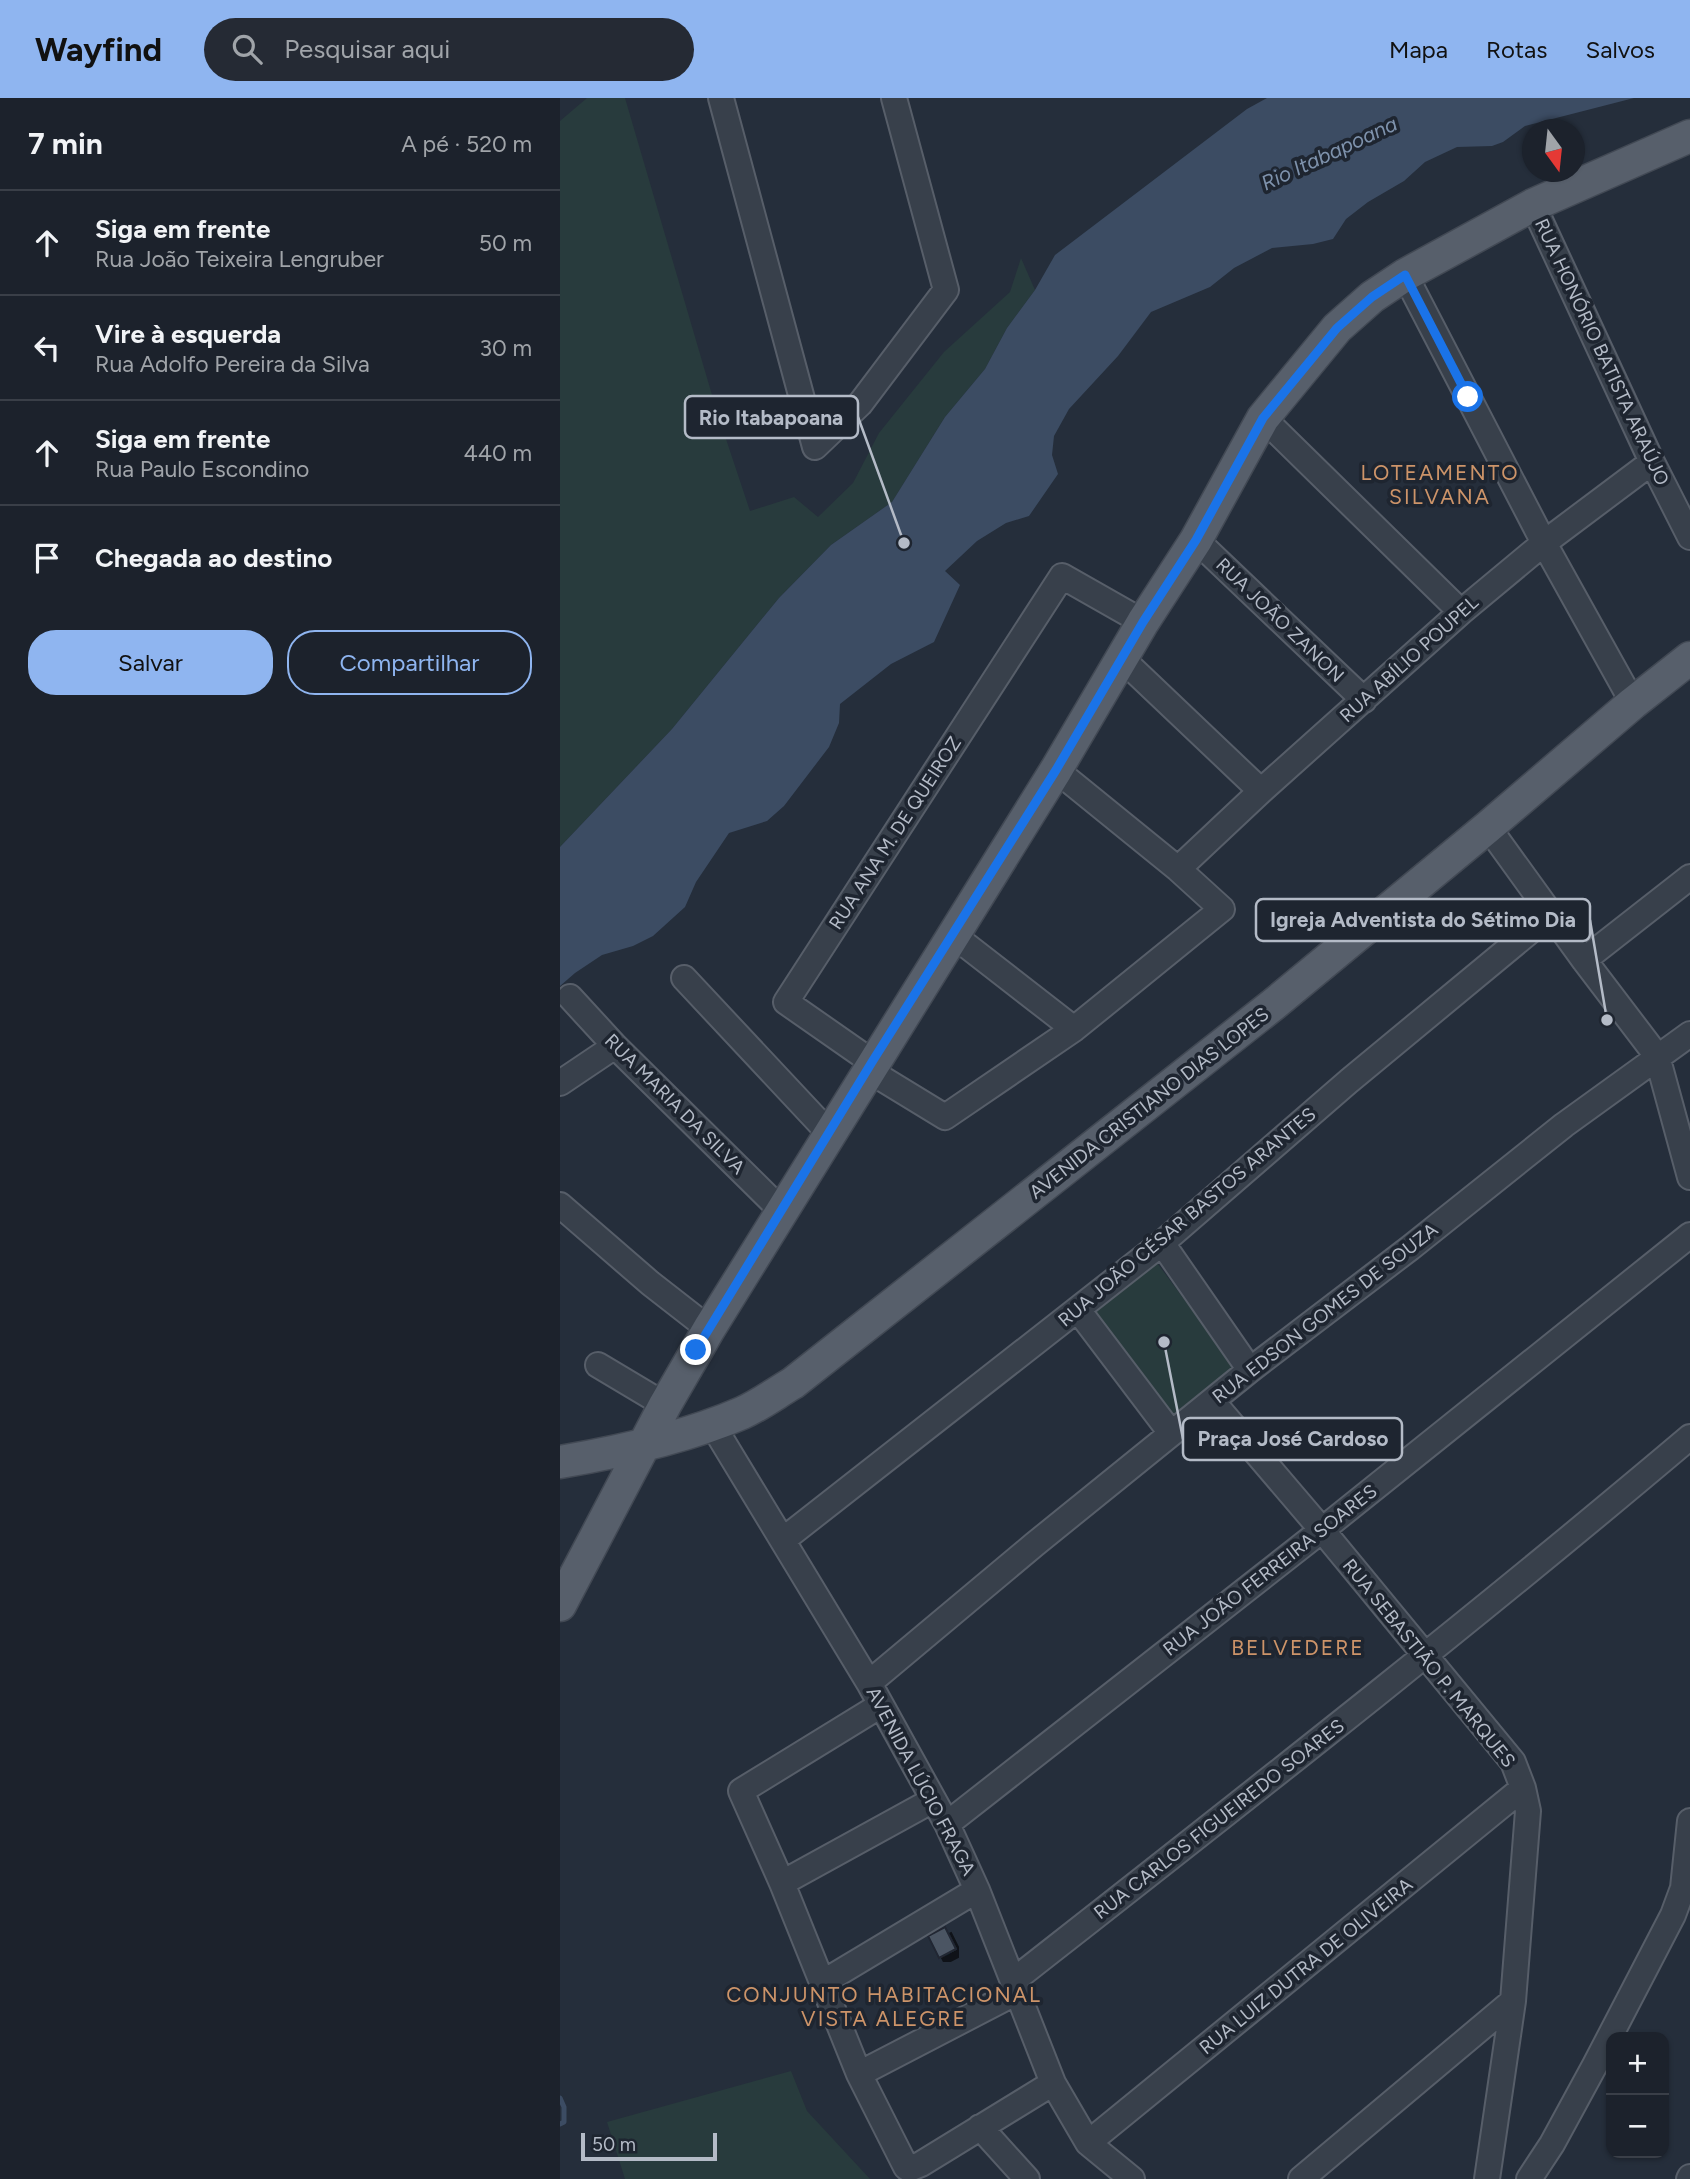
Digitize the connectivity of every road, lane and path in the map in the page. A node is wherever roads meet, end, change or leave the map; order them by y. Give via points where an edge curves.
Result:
1 (721, 98) edge
2 (894, 98) edge
3 (1690, 136) edge
4 (1533, 205) junction
5 (1405, 275) junction
6 (1263, 418) junction
7 (1652, 462) junction
8 (1690, 537) edge
9 (1196, 540) junction
10 (1544, 543) junction
11 (1461, 612) junction
12 (1143, 622) junction
13 (1121, 658) junction
14 (1690, 658) edge
15 (1364, 700) junction
16 (1633, 703) junction
17 (1056, 770) junction
18 (1261, 791) junction
19 (1488, 827) junction
20 (1178, 869) junction
21 (1690, 877) edge
22 (1552, 913) junction
23 (953, 935) junction
24 (1584, 960) junction
25 (684, 978) dead end
26 (570, 997) dead end
27 (1074, 1029) junction
28 (1690, 1034) edge
29 (615, 1046) junction
30 (1657, 1056) junction
31 (870, 1066) junction
32 (560, 1083) edge
33 (1681, 1099) edge
34 (830, 1133) junction
35 (1690, 1177) edge
36 (560, 1205) edge
37 (781, 1210) junction
38 (1690, 1236) edge
39 (1162, 1243) junction
40 (1077, 1310) junction
41 (709, 1329) junction
42 (598, 1365) dead end
43 (1250, 1370) junction
44 (1212, 1401) junction
45 (665, 1405) junction
46 (712, 1424) junction
47 (1171, 1433) junction
48 (1690, 1437) edge
49 (645, 1443) junction
50 (560, 1462) edge
51 (1322, 1530) junction
52 (783, 1540) junction
53 (560, 1605) edge
54 (1424, 1657) junction
55 (869, 1683) junction
56 (881, 1705) junction
57 (1523, 1788) junction
58 (933, 1800) junction
59 (1690, 1821) edge
60 (947, 1824) junction
61 (782, 1884) junction
62 (978, 1890) junction
63 (822, 1983) junction
64 (1015, 1986) junction
65 (1513, 2001) junction
66 (859, 2074) junction
67 (1053, 2083) junction
68 (980, 2127) junction
69 (1088, 2143) junction
70 (1027, 2179) edge
71 (1132, 2179) edge
72 (1301, 2179) edge
73 (1487, 2179) edge
74 (1529, 2179) edge

1 - 2 street via 816,447 860,404 946,290
3 - 4 main road
4 - 5 main road
4 - 7 street, RUA HONÓRIO BATISTA ARAÚJO
5 - 6 main road via 1337,328
5 - 10 street
6 - 9 main road
6 - 11 street
7 - 8 street, RUA HONÓRIO BATISTA ARAÚJO
7 - 10 street, RUA ABÍLIO POUPEL
9 - 12 main road
9 - 15 street, RUA JOÃO ZANON
10 - 11 street, RUA ABÍLIO POUPEL
10 - 16 street
11 - 15 street, RUA ABÍLIO POUPEL
12 - 13 main road
12 - 31 street, RUA ANA M. DE QUEIROZ via 1062,576 786,1002
13 - 17 main road
13 - 18 street
14 - 16 main road, AVENIDA CRISTIANO DIAS LOPES
15 - 18 street, RUA ABÍLIO POUPEL
16 - 19 main road, AVENIDA CRISTIANO DIAS LOPES
17 - 20 street
17 - 23 main road
18 - 20 street, RUA ABÍLIO POUPEL
19 - 22 street
19 - 46 main road, AVENIDA CRISTIANO DIAS LOPES via 1274,1004 826,1359 760,1404
20 - 27 street via 1222,909
21 - 24 street
22 - 24 street
22 - 39 street, RUA JOÃO CÉSAR BASTOS ARANTES
23 - 27 street
23 - 31 main road
24 - 30 street
25 - 34 street
26 - 29 street, RUA MARIA DA SILVA
27 - 31 street via 945,1117
28 - 30 street, RUA EDSON GOMES DE SOUZA
29 - 32 street
29 - 37 street, RUA MARIA DA SILVA
30 - 33 street
30 - 43 street, RUA EDSON GOMES DE SOUZA
31 - 34 main road
33 - 35 street
34 - 37 main road
36 - 41 street
37 - 41 main road
38 - 51 street, RUA JOÃO FERREIRA SOARES
39 - 40 street, RUA JOÃO CÉSAR BASTOS ARANTES
39 - 43 street
40 - 47 street
40 - 52 street, RUA JOÃO CÉSAR BASTOS ARANTES
41 - 45 main road
42 - 45 street
43 - 44 street, RUA EDSON GOMES DE SOUZA
44 - 47 street, RUA EDSON GOMES DE SOUZA
44 - 51 street, RUA SEBASTIÃO P. MARQUES
45 - 49 main road
46 - 49 main road, AVENIDA CRISTIANO DIAS LOPES
46 - 52 street, AVENIDA LÚCIO FRAGA
47 - 55 street, RUA EDSON GOMES DE SOUZA
48 - 54 street, RUA CARLOS FIGUEIREDO SOARES
49 - 50 main road, AVENIDA CRISTIANO DIAS LOPES
49 - 53 main road
51 - 54 street, RUA SEBASTIÃO P. MARQUES
51 - 60 street, RUA JOÃO FERREIRA SOARES
52 - 55 street, AVENIDA LÚCIO FRAGA
54 - 57 street, RUA SEBASTIÃO P. MARQUES via 1513,1762
54 - 64 street, RUA CARLOS FIGUEIREDO SOARES
55 - 56 street, AVENIDA LÚCIO FRAGA
56 - 58 street, AVENIDA LÚCIO FRAGA
56 - 61 street via 741,1791
57 - 65 street, RUA SEBASTIÃO P. MARQUES via 1528,1811
57 - 69 street, RUA LUIZ DUTRA DE OLIVEIRA
58 - 60 street, AVENIDA LÚCIO FRAGA
58 - 61 street
59 - 74 street via 1683,1888 1673,1915
60 - 62 street, AVENIDA LÚCIO FRAGA
61 - 63 street
62 - 63 street
62 - 64 street, AVENIDA LÚCIO FRAGA
63 - 66 street
64 - 66 street, RUA CARLOS FIGUEIREDO SOARES
64 - 67 street, AVENIDA LÚCIO FRAGA
65 - 72 street
65 - 73 street, RUA SEBASTIÃO P. MARQUES
66 - 68 street via 909,2169
67 - 68 street
67 - 69 street, AVENIDA LÚCIO FRAGA
68 - 70 street
69 - 71 street, AVENIDA LÚCIO FRAGA

